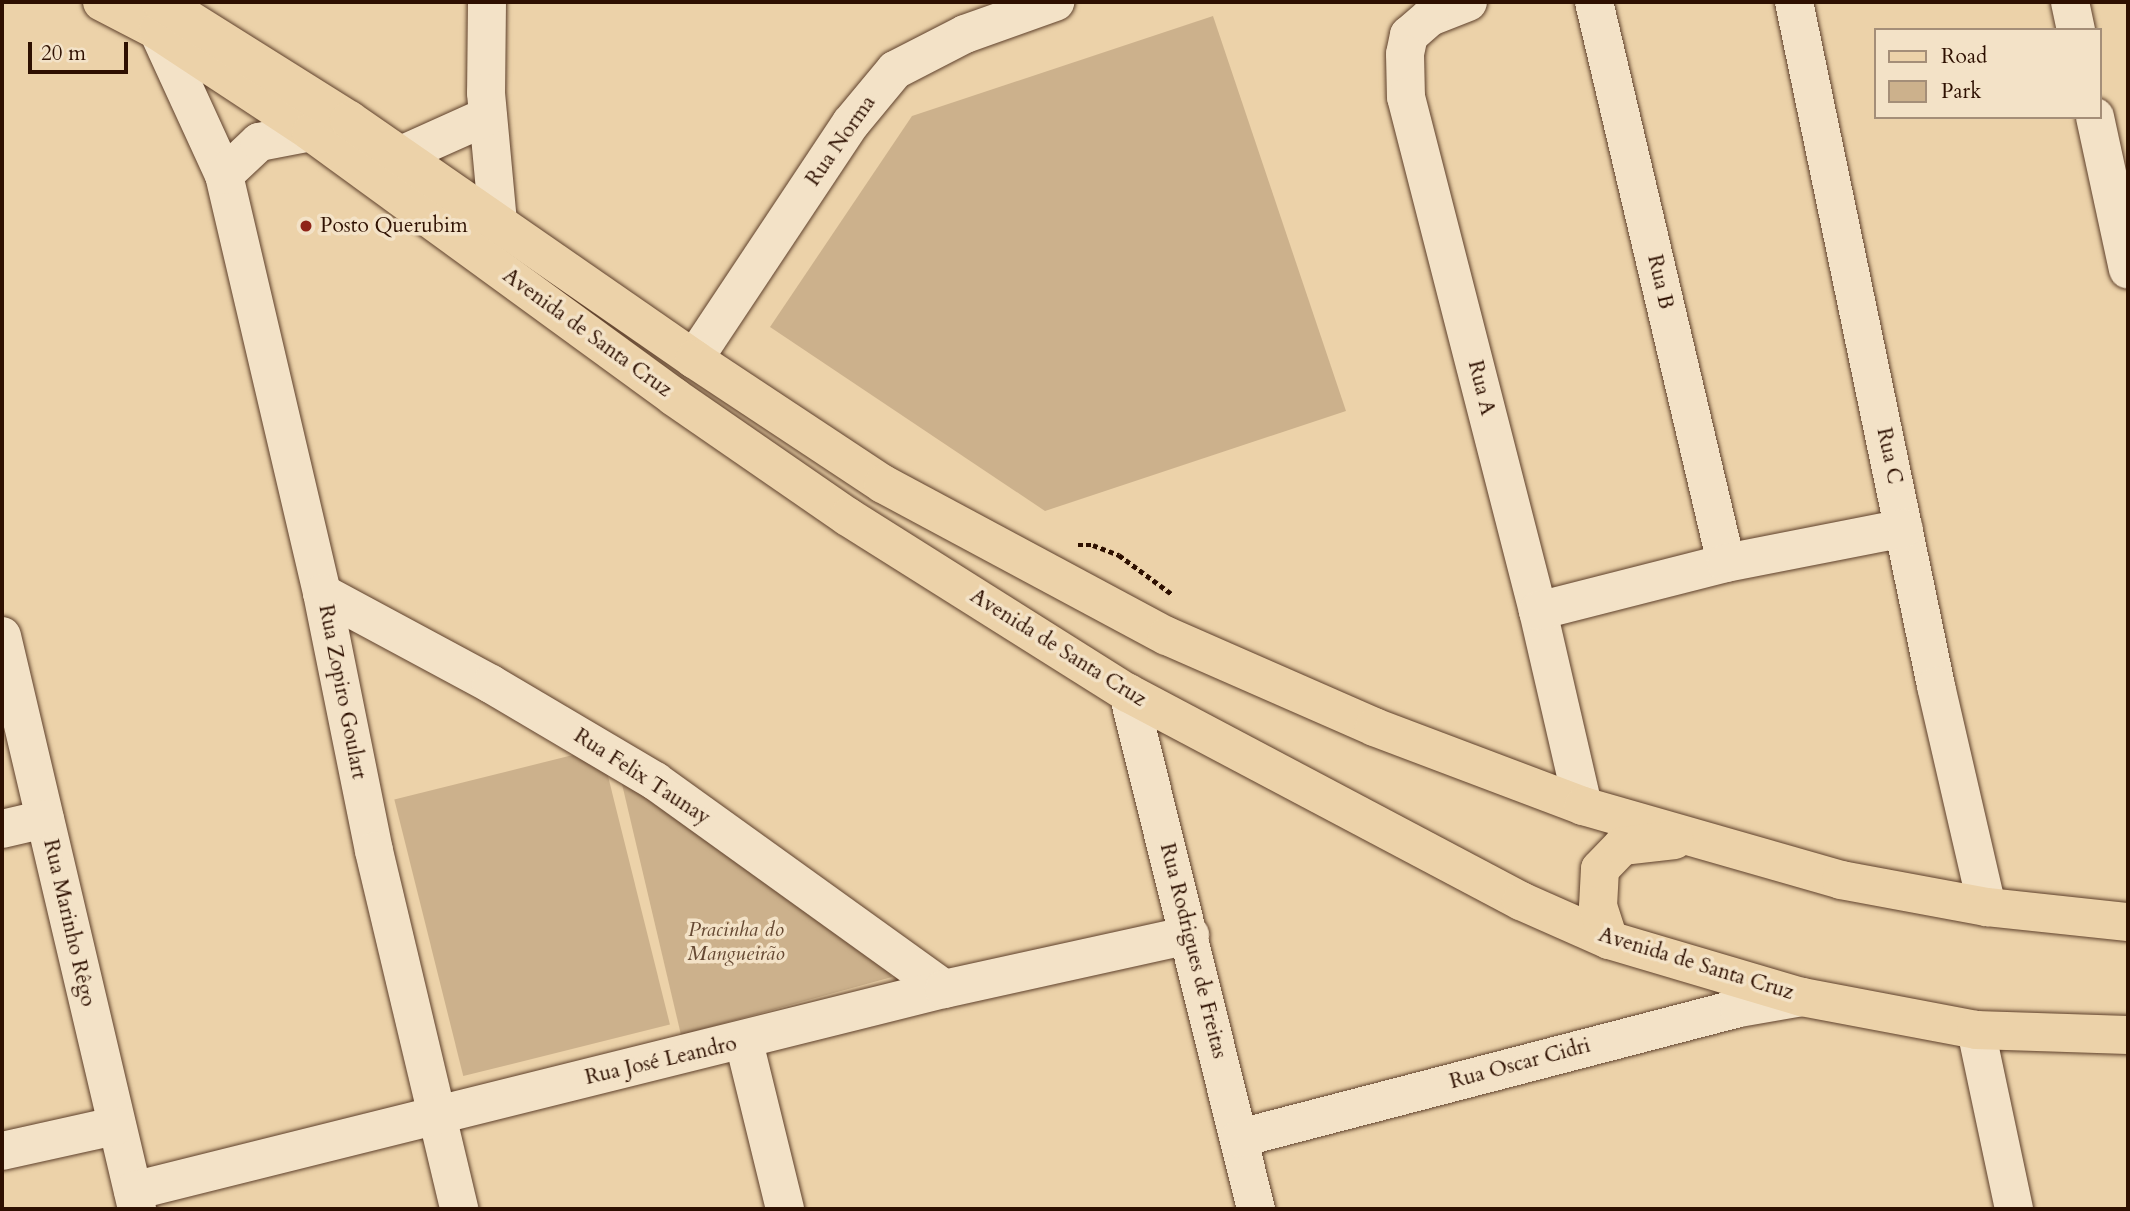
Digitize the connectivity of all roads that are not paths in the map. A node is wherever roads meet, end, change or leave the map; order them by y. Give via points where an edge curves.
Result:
1 (102, 2) edge
2 (487, 2) edge
3 (1055, 2) edge
4 (1468, 2) edge
5 (1594, 2) edge
6 (2070, 2) edge
7 (1795, 3) edge
8 (159, 16) edge
9 (2076, 28) edge
10 (488, 116) junction
11 (2095, 119) edge
12 (311, 132) junction
13 (401, 155) junction
14 (224, 175) junction
15 (498, 223) junction
16 (2128, 269) edge
17 (694, 359) junction
18 (1904, 528) junction
19 (1726, 563) junction
20 (321, 593) junction
21 (1538, 611) junction
22 (2, 636) edge
23 (1128, 693) junction
24 (1583, 806) junction
25 (45, 819) junction
26 (2, 829) edge
27 (1694, 839) junction
28 (1987, 907) junction
29 (2128, 922) edge
30 (1190, 935) junction
31 (1609, 940) junction
32 (944, 989) junction
33 (1802, 997) junction
34 (1976, 1030) junction
35 (2128, 1035) edge
36 (744, 1042) junction
37 (437, 1115) junction
38 (115, 1126) junction
39 (1240, 1138) junction
40 (2, 1151) edge
41 (135, 1200) edge
42 (459, 1209) edge
43 (785, 1209) edge
44 (1256, 1209) edge
45 (2014, 1209) edge

1 - 8 main road, Avenida de Santa Cruz
2 - 10 street
3 - 17 street, Rua Norma via 965,34 895,70 851,123
4 - 21 street, Rua A via 1430,17 1409,35 1406,97
5 - 19 street, Rua B
6 - 9 street
7 - 18 street, Rua C
8 - 12 main road, Avenida de Santa Cruz
8 - 13 main road, Avenida de Santa Cruz
8 - 14 street, Rua Zopiro Goulart
10 - 13 street
10 - 15 street
11 - 16 street
12 - 14 street via 259,142
12 - 23 main road, Avenida de Santa Cruz via 826,502
13 - 15 main road, Avenida de Santa Cruz
14 - 20 street, Rua Zopiro Goulart
15 - 17 main road, Avenida de Santa Cruz
17 - 24 main road, Avenida de Santa Cruz via 883,484 1167,636 1374,727
18 - 19 street
18 - 28 street, Rua C
19 - 21 street
20 - 32 street, Rua Felix Taunay via 491,684 655,781
20 - 37 street, Rua Zopiro Goulart via 374,851
21 - 24 street, Rua A
22 - 25 street, Rua Marinho Rêgo
23 - 30 street, Rua Rodrigues de Freitas
23 - 31 main road, Avenida de Santa Cruz via 1400,839
24 - 27 main road, Avenida de Santa Cruz
25 - 26 street
25 - 38 street, Rua Marinho Rêgo
27 - 28 main road, Avenida de Santa Cruz via 1841,880
27 - 31 main road via 1642,841 1609,856 1600,869 1597,887
28 - 29 main road, Avenida de Santa Cruz
30 - 32 street, Rua José Leandro
30 - 39 street, Rua Rodrigues de Freitas
31 - 33 main road, Avenida de Santa Cruz
32 - 36 street, Rua José Leandro
33 - 34 main road, Avenida de Santa Cruz
33 - 39 street, Rua Oscar Cidri via 1726,1011
34 - 35 main road, Avenida de Santa Cruz
34 - 45 street
36 - 37 street, Rua José Leandro
36 - 43 street
37 - 41 street, Rua José Leandro
37 - 42 street, Rua Zopiro Goulart
38 - 40 street
38 - 41 street, Rua Marinho Rêgo
39 - 44 street, Rua Rodrigues de Freitas

